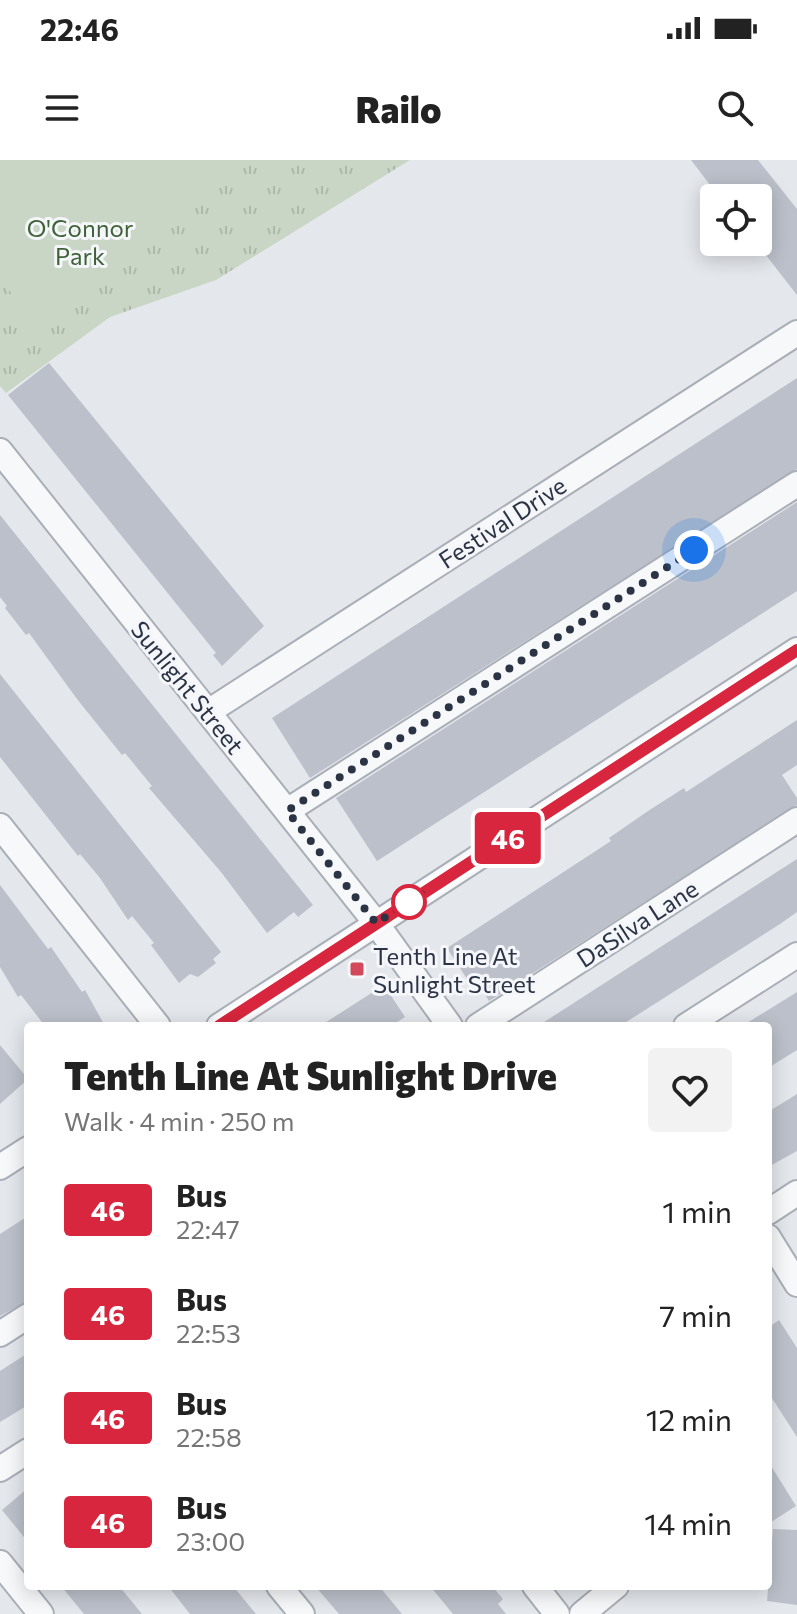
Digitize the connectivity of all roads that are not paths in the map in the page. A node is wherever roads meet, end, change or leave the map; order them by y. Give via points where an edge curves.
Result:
1 (797, 333) edge
2 (0, 451) edge
3 (797, 484) edge
4 (797, 650) edge
5 (208, 712) junction
6 (287, 811) junction
7 (797, 820) edge
8 (0, 826) edge
9 (376, 923) junction
10 (797, 955) edge
11 (155, 1022) edge
12 (225, 1022) edge
13 (447, 1022) edge
14 (484, 1022) edge
15 (692, 1022) edge
16 (24, 1152) edge
17 (0, 1167) edge
18 (797, 1193) edge
19 (772, 1209) edge
20 (772, 1243) edge
21 (797, 1284) edge
22 (24, 1319) edge
23 (0, 1334) edge
24 (24, 1454) edge
25 (0, 1469) edge
26 (0, 1563) edge
27 (282, 1590) edge
28 (538, 1590) edge
29 (611, 1590) edge
30 (41, 1614) edge
31 (302, 1614) edge
32 (557, 1614) edge
33 (582, 1614) edge

1 - 5 street, Festival Drive
2 - 5 street, Sunlight Street
3 - 6 street
4 - 9 street
5 - 6 street, Sunlight Street
6 - 9 street, Sunlight Street
7 - 14 street, DaSilva Lane
8 - 11 street
9 - 12 street
9 - 13 street, Sunlight Street
10 - 15 street
16 - 17 street
18 - 19 street
20 - 21 street
22 - 23 street
24 - 25 street
26 - 30 street
27 - 31 street
28 - 32 street
29 - 33 street

